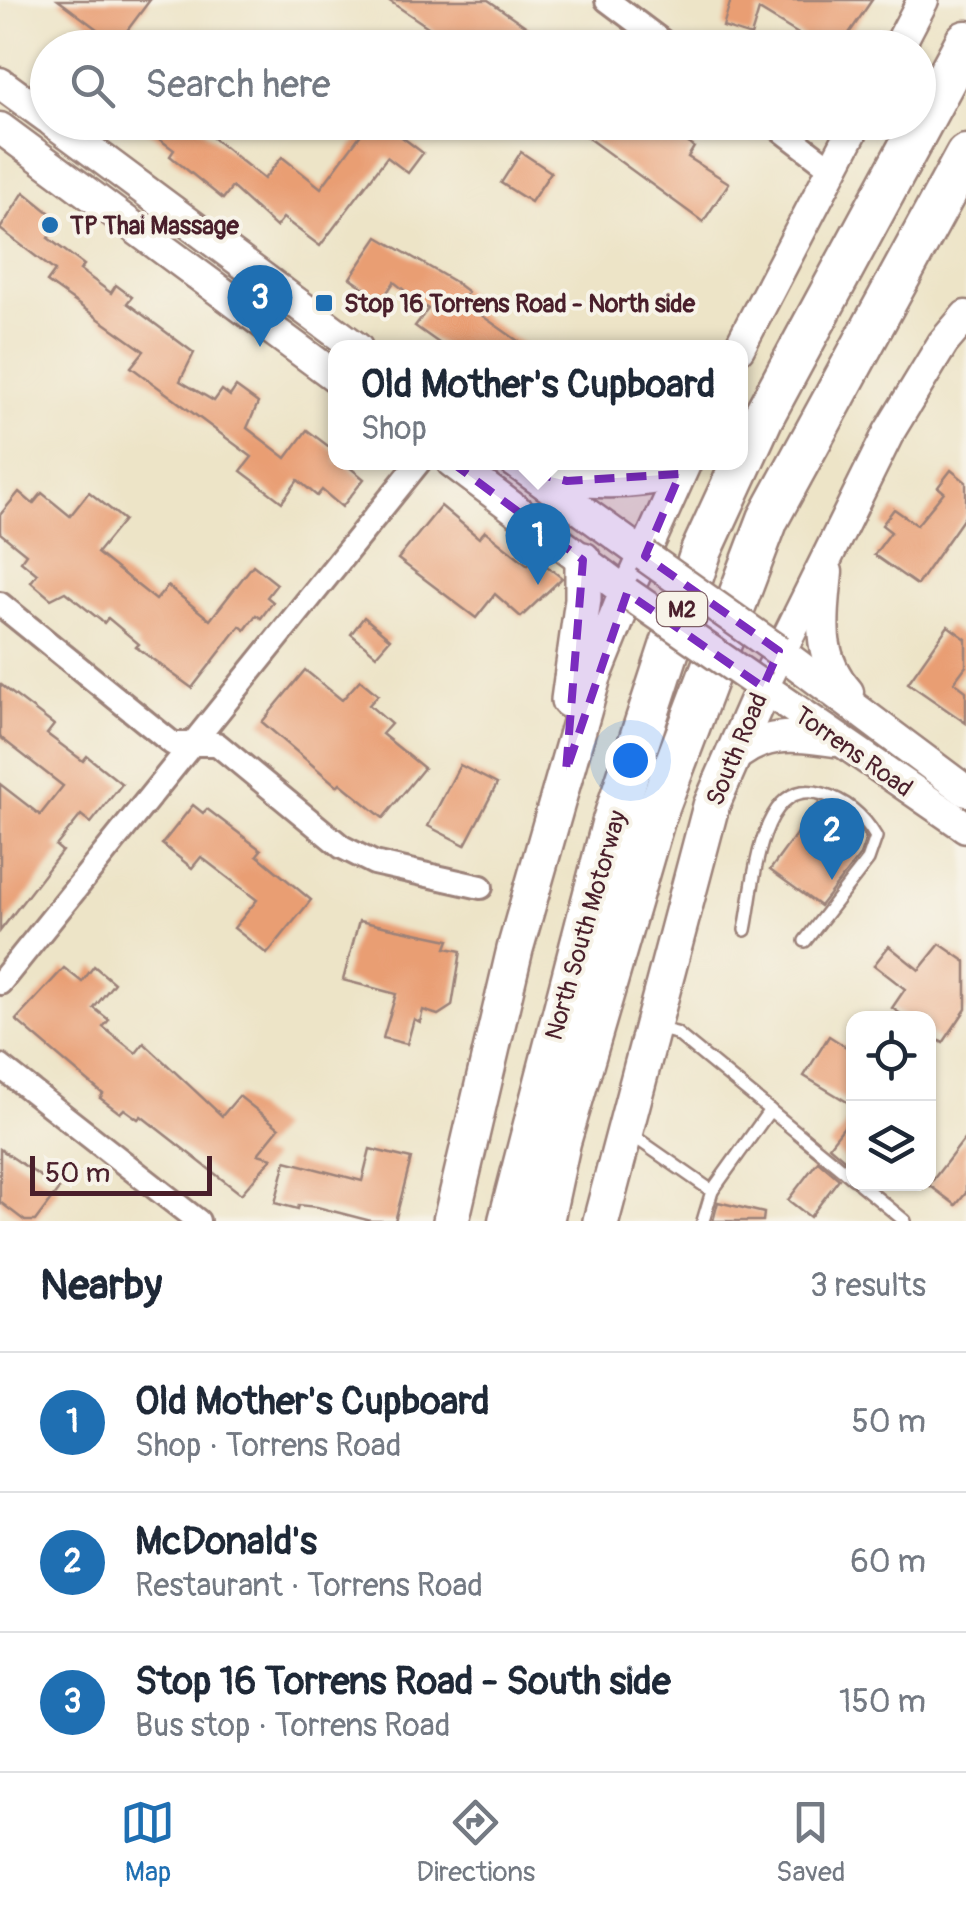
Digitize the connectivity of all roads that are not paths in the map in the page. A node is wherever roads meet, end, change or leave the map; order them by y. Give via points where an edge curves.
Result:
1 (607, 0) edge
2 (924, 0) edge
3 (647, 30) edge
4 (908, 30) edge
5 (966, 41) edge
6 (0, 83) edge
7 (936, 96) edge
8 (30, 105) edge
9 (0, 128) edge
10 (77, 140) edge
11 (794, 140) edge
12 (846, 140) edge
13 (912, 140) edge
14 (966, 155) edge
15 (831, 168) junction
16 (966, 316) edge
17 (346, 340) edge
18 (743, 340) edge
19 (328, 370) edge
20 (748, 448) edge
21 (413, 470) edge
22 (463, 470) edge
23 (525, 470) edge
24 (534, 470) edge
25 (678, 470) edge
26 (682, 470) edge
27 (738, 470) edge
28 (645, 556) junction
29 (828, 558) junction
30 (583, 560) junction
31 (627, 593) junction
32 (0, 604) edge
33 (779, 651) junction
34 (763, 687) junction
35 (871, 717) junction
36 (842, 743) junction
37 (194, 744) junction
38 (729, 762) junction
39 (566, 771) junction
40 (966, 790) edge
41 (966, 827) edge
42 (481, 887) dead end
43 (745, 930) dead end
44 (805, 941) dead end
45 (0, 983) edge
46 (652, 1026) junction
47 (0, 1066) edge
48 (770, 1110) junction
49 (626, 1130) junction
50 (846, 1172) edge
51 (712, 1191) junction
52 (869, 1191) edge
53 (198, 1221) edge
54 (451, 1221) edge
55 (508, 1221) edge
56 (543, 1221) edge
57 (601, 1221) edge
58 (703, 1221) edge
59 (905, 1221) edge

1 - 3 street
2 - 4 main road
5 - 7 highway, North South Motorway / M2
6 - 8 main road
9 - 19 main road
10 - 17 main road
11 - 15 street
12 - 15 main road
13 - 20 highway, North South Motorway / M2
14 - 56 highway, North South Motorway / M2 via 768,519 655,817
15 - 18 main road
16 - 29 main road, South Road via 889,432
21 - 37 street
22 - 30 main road, Torrens Road
23 - 28 main road, Torrens Road
24 - 25 main road via 588,483 646,482
26 - 28 main road
27 - 55 highway, North South Motorway / M2 via 701,552 612,824
28 - 31 main road
28 - 33 main road, Torrens Road, bridge
29 - 33 main road, South Road
29 - 35 main road via 823,652 834,676
30 - 31 main road, Torrens Road
30 - 39 main road
31 - 34 main road, Torrens Road, bridge
31 - 39 main road
32 - 37 street via 168,740
33 - 34 main road, South Road
33 - 35 main road, Torrens Road
34 - 36 main road, Torrens Road
34 - 38 main road, South Road
35 - 40 main road, Torrens Road
36 - 38 main road via 776,736 757,740
36 - 41 main road, Torrens Road
37 - 42 street via 217,744 342,847 374,863
37 - 45 street
38 - 46 main road, South Road via 710,806
39 - 54 main road via 515,949
43 - 44 lane via 767,822 790,796 818,792 843,801 876,837 868,860
46 - 48 lane via 676,1032
46 - 49 main road, South Road
47 - 53 street
48 - 50 lane
48 - 51 lane
49 - 51 lane
49 - 57 main road, South Road
51 - 58 lane
52 - 59 lane

